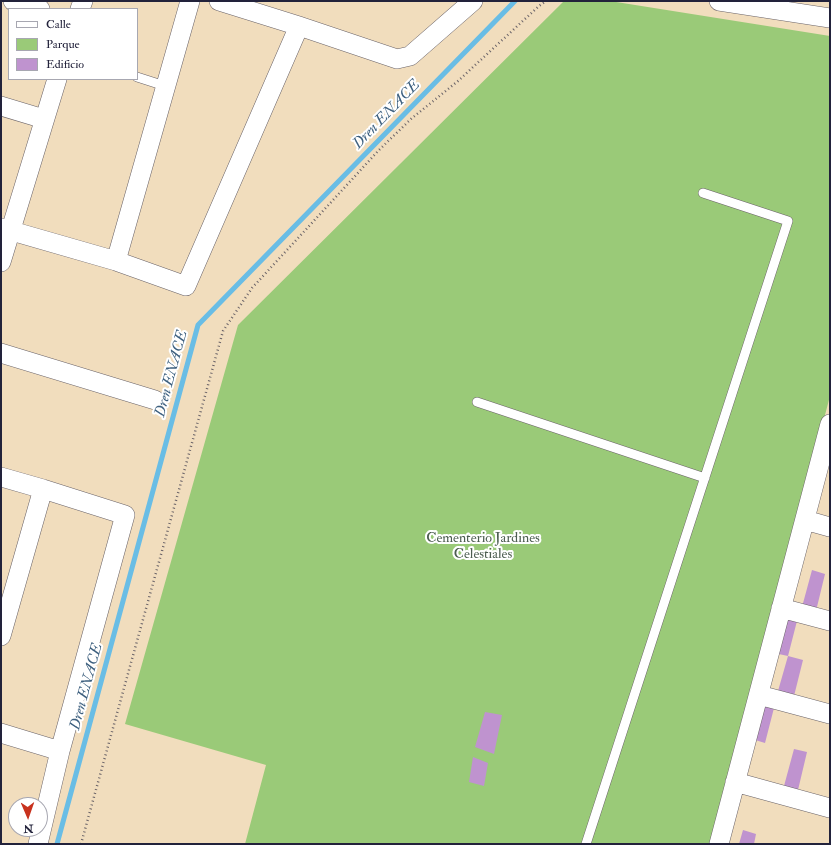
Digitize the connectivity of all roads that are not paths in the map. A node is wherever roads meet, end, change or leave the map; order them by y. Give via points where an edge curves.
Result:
1 (12, 1) edge
2 (190, 1) edge
3 (219, 1) edge
4 (473, 1) edge
5 (719, 1) edge
6 (36, 8) edge
7 (830, 18) edge
8 (298, 26) junction
9 (138, 77) edge
10 (57, 80) edge
11 (165, 86) junction
12 (1, 106) edge
13 (44, 119) junction
14 (703, 194) dead end
15 (6, 230) edge
16 (116, 261) junction
17 (1, 262) edge
18 (1, 353) edge
19 (156, 400) dead end
20 (477, 402) dead end
21 (829, 431) edge
22 (1, 477) edge
23 (705, 478) junction
24 (43, 489) junction
25 (805, 520) junction
26 (830, 527) edge
27 (782, 608) junction
28 (830, 621) edge
29 (1, 636) edge
30 (759, 695) junction
31 (830, 714) edge
32 (1, 733) edge
33 (60, 751) junction
34 (736, 782) junction
35 (830, 808) edge
36 (38, 844) edge
37 (586, 844) edge
38 (719, 844) edge

1 - 6 street
2 - 11 street
3 - 8 street
4 - 8 street via 410,56 397,59
5 - 7 street
8 - 16 street via 186,286
9 - 11 lane
10 - 13 street
11 - 16 street
12 - 13 street
13 - 15 street
14 - 23 lane via 788,221
15 - 16 street
15 - 17 street
18 - 19 street
20 - 23 lane
21 - 25 street
22 - 24 street
23 - 37 lane
24 - 29 street
24 - 33 street via 125,515
25 - 26 street
25 - 27 street
27 - 28 street
27 - 30 street
30 - 31 street
30 - 34 street
32 - 33 street
33 - 36 street
34 - 35 street
34 - 38 street

